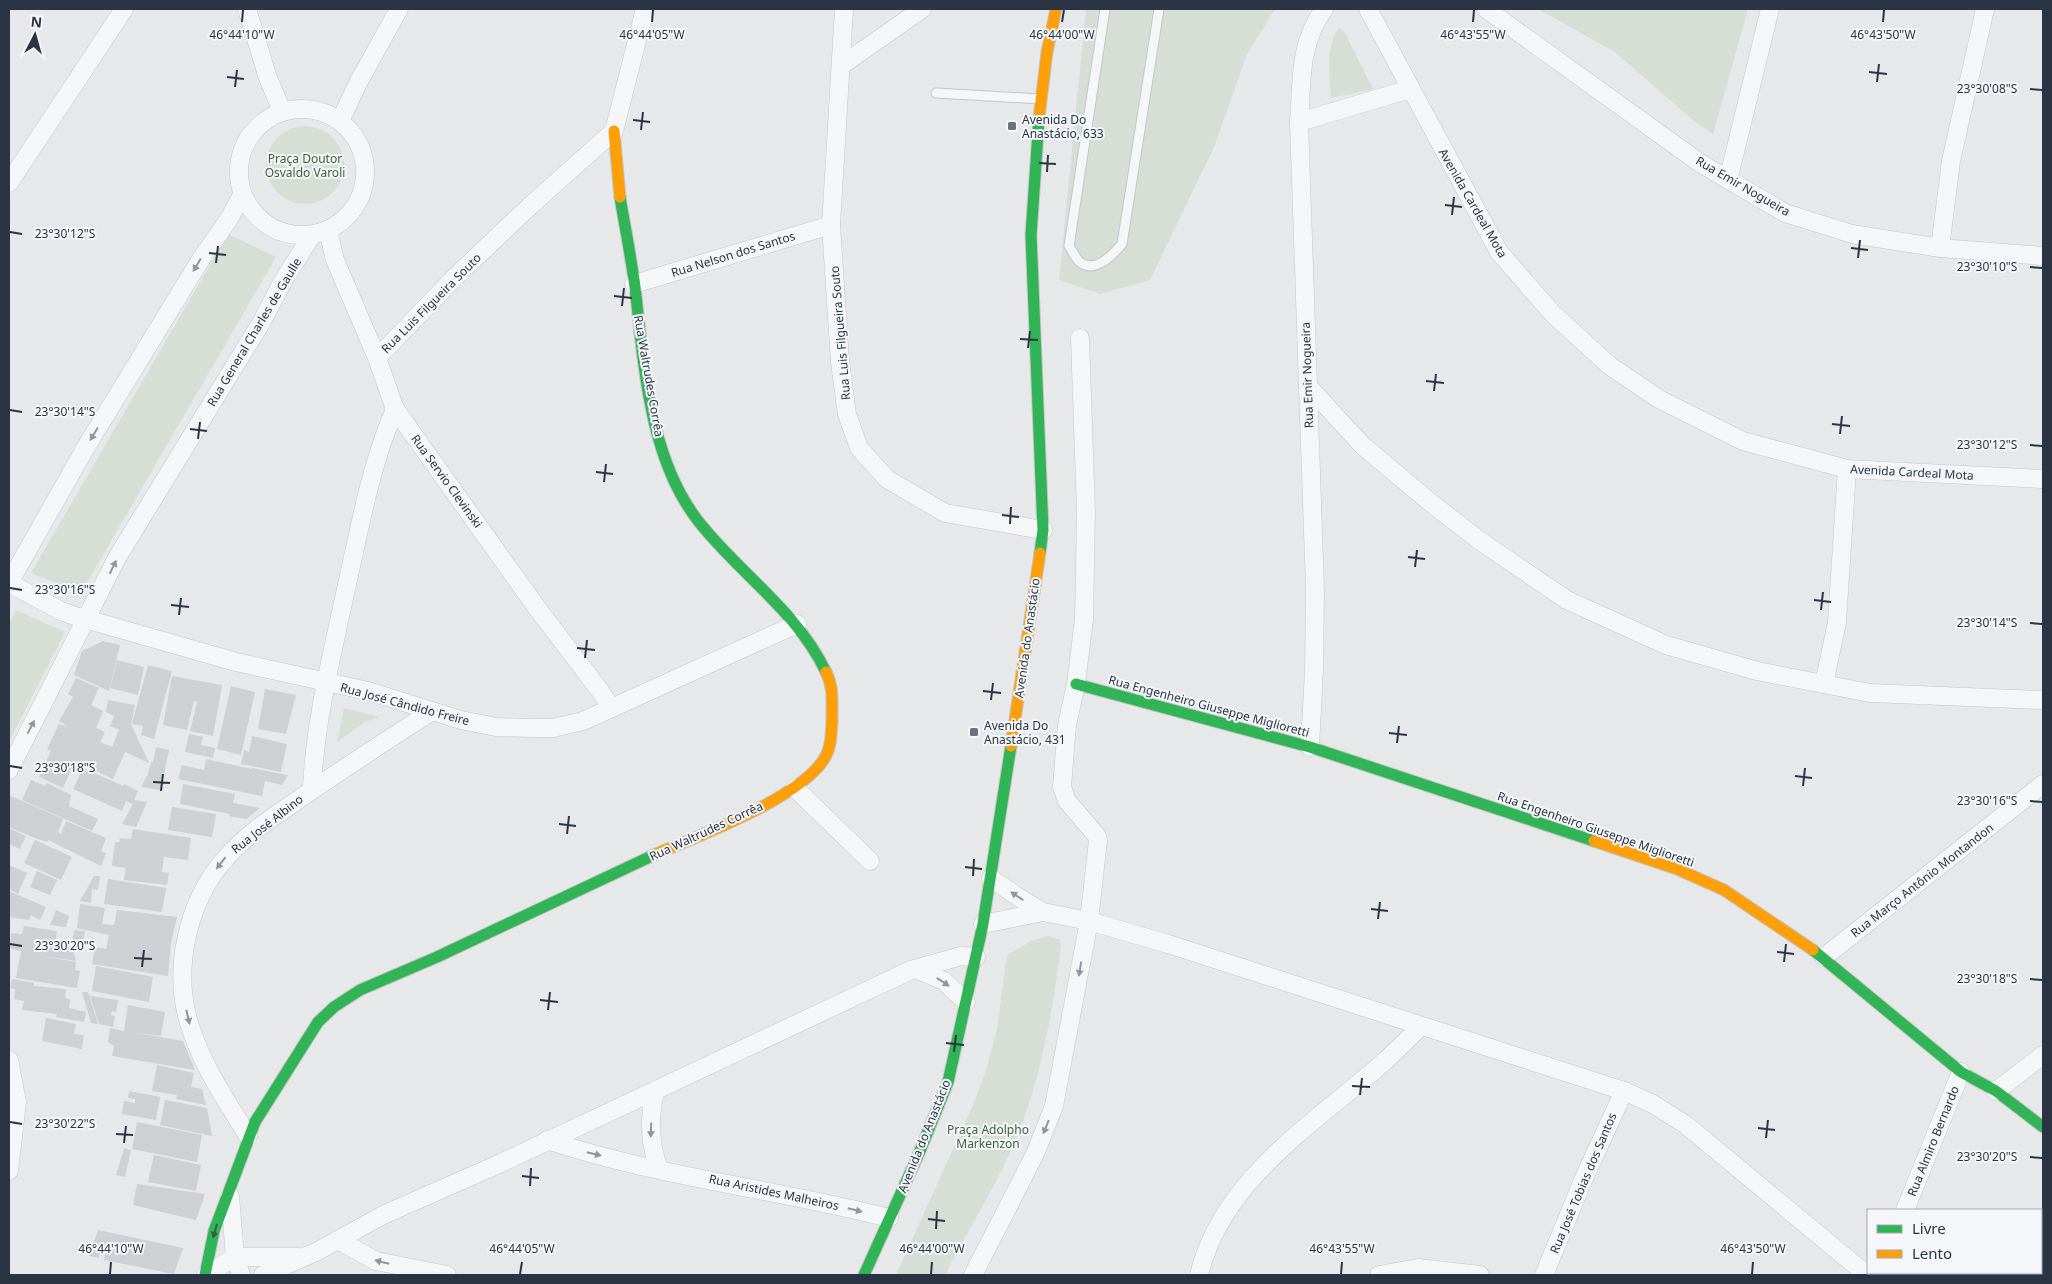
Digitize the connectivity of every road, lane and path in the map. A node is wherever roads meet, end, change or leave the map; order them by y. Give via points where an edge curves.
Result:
1 (124, 9) edge
2 (248, 9) edge
3 (400, 9) edge
4 (645, 9) edge
5 (844, 9) edge
6 (922, 9) edge
7 (1056, 9) edge
8 (1105, 9) edge
9 (1159, 9) edge
10 (1324, 9) edge
11 (1368, 9) edge
12 (1486, 9) edge
13 (1770, 9) edge
14 (1985, 9) edge
15 (842, 65) junction
16 (1410, 89) junction
17 (936, 93) dead end
18 (1041, 99) junction
19 (282, 111) junction
20 (340, 121) junction
21 (1299, 122) junction
22 (614, 131) junction
23 (1728, 180) junction
24 (9, 183) edge
25 (242, 195) junction
26 (831, 225) junction
27 (320, 233) junction
28 (1940, 248) junction
29 (2043, 256) edge
30 (634, 284) junction
31 (1080, 338) dead end
32 (377, 358) junction
33 (1308, 386) junction
34 (394, 409) junction
35 (1847, 469) junction
36 (2043, 478) edge
37 (1043, 530) junction
38 (9, 583) edge
39 (85, 619) junction
40 (797, 624) junction
41 (326, 683) junction
42 (1076, 684) junction
43 (1824, 684) junction
44 (2043, 700) edge
45 (611, 708) junction
46 (431, 712) junction
47 (1310, 747) junction
48 (9, 770) edge
49 (2043, 784) edge
50 (312, 788) junction
51 (795, 788) junction
52 (870, 861) dead end
53 (992, 878) junction
54 (1044, 912) junction
55 (1089, 921) junction
56 (983, 924) junction
57 (976, 957) junction
58 (1824, 958) junction
59 (916, 969) junction
60 (966, 1002) junction
61 (1422, 1026) junction
62 (2043, 1054) edge
63 (9, 1060) edge
64 (1961, 1072) junction
65 (655, 1091) junction
66 (1624, 1091) junction
67 (1996, 1091) junction
68 (2043, 1127) edge
69 (248, 1136) junction
70 (547, 1140) junction
71 (659, 1169) junction
72 (9, 1171) edge
73 (230, 1188) junction
74 (1905, 1209) edge
75 (889, 1218) junction
76 (338, 1240) junction
77 (235, 1257) junction
78 (304, 1258) junction
79 (205, 1275) edge
80 (241, 1275) edge
81 (263, 1275) edge
82 (446, 1275) edge
83 (864, 1275) edge
84 (972, 1275) edge
85 (1199, 1275) edge
86 (1380, 1275) edge
87 (1480, 1275) edge
88 (1544, 1275) edge
89 (1867, 1275) edge

1 - 24 street
2 - 19 street via 268,78
3 - 20 street
4 - 22 street
5 - 15 street, Rua Luis Filgueira Souto
6 - 15 street
7 - 18 street, Avenida do Anastácio
8 - 9 lane via 1069,246 1080,262 1090,266 1109,258 1122,244
10 - 21 street, Rua Emir Nogueira via 1312,26 1305,51
11 - 16 street, Avenida Cardeal Mota
12 - 23 street, Rua Emir Nogueira
13 - 23 street
14 - 28 street via 1952,161
15 - 26 street, Rua Luis Filgueira Souto
16 - 21 street
16 - 35 street, Avenida Cardeal Mota via 1499,252 1553,314 1610,366 1659,399 1743,441
17 - 18 lane
18 - 37 street, Avenida do Anastácio via 1031,235
19 - 20 street via 302,108 322,112
19 - 25 street via 260,124 244,144 238,170
20 - 27 street via 358,141 366,166 363,192 349,215
21 - 33 street, Rua Emir Nogueira
22 - 30 street, Rua Waltrudes Corrêa via 618,185
22 - 32 street, Rua Luis Filgueira Souto via 455,277
23 - 28 street, Rua Emir Nogueira via 1785,213 1852,234
25 - 27 street via 258,218 283,233
25 -> 38 street via 86,447
26 - 30 street, Rua Nelson dos Santos
26 - 37 street, Rua Luis Filgueira Souto via 840,362 847,414 859,448 887,479 945,513
27 - 32 street, Rua Servio Clevinski
39 -> 27 street, Rua General Charles de Gaulle via 118,556 261,324 283,281
28 - 29 street, Rua Emir Nogueira
30 - 40 street, Rua Waltrudes Corrêa via 657,432 671,477 699,522
31 - 42 street via 1086,560 1084,619
32 - 34 street, Rua Servio Clevinski
33 - 43 street via 1362,445 1432,503 1483,543 1567,600 1633,632 1681,650 1758,671
33 - 47 street, Rua Emir Nogueira via 1315,590
34 - 41 street, Rua José Albino via 368,485
34 - 45 street, Rua Servio Clevinski
35 - 36 street, Avenida Cardeal Mota
35 - 43 street via 1837,622
37 - 53 street, Avenida do Anastácio
38 - 39 street, Rua José Cândido Freire via 61,611
39 - 41 street, Rua José Cândido Freire via 218,657
48 -> 39 street, Rua General Charles de Gaulle
40 - 45 street, Rua José Cândido Freire
40 - 51 street, Rua Waltrudes Corrêa via 818,655 832,684 832,724 828,752 811,776
41 - 46 street, Rua José Cândido Freire via 368,691
41 - 50 street, Rua José Albino
42 - 47 street, Rua Engenheiro Giuseppe Miglioretti
42 - 55 street via 1067,725 1062,787 1066,801 1097,836
43 - 44 street via 1924,696
45 - 46 street, Rua José Cândido Freire via 583,721 553,728 496,727
46 - 50 street, Rua José Albino
47 - 58 street, Rua Engenheiro Giuseppe Miglioretti via 1677,869 1724,890
49 - 58 street, Rua Março Antônio Montandon
50 -> 69 street, Rua José Albino via 224,859 209,879 193,913 186,940 184,991 190,1024 212,1079
51 - 52 street
51 - 69 street, Rua Waltrudes Corrêa via 731,822 437,958 360,990 318,1022
54 -> 53 street
53 - 56 street, Avenida do Anastácio
54 - 55 street
54 - 56 street
55 - 61 street
55 -> 84 street via 1054,1106 1035,1154
56 - 57 street, Avenida do Anastácio
57 - 59 street via 961,956
57 - 60 street, Avenida do Anastácio
58 - 64 street, Rua Engenheiro Giuseppe Miglioretti
59 -> 60 street via 944,981
59 - 65 street
60 - 75 street, Avenida do Anastácio via 948,1082
61 - 66 street
61 - 85 street via 1289,1142 1237,1196 1204,1255
62 - 67 street
63 - 72 street via 17,1102
64 - 67 street, Rua Engenheiro Giuseppe Miglioretti
64 - 74 street, Rua Almiro Bernardo
65 - 70 street
65 -> 71 street via 651,1141
66 - 88 street, Rua José Tobias dos Santos
66 - 89 street via 1653,1104 1686,1125
67 - 68 street, Rua Engenheiro Giuseppe Miglioretti
69 - 73 street, Rua Waltrudes Corrêa
70 -> 71 street, Rua Aristides Malheiros
70 - 76 street via 365,1224
71 -> 75 street, Rua Aristides Malheiros
73 - 77 street, Rua Waltrudes Corrêa
73 -> 79 street, Rua Waltrudes Corrêa via 214,1231
75 - 83 street, Avenida do Anastácio
76 - 78 street
82 -> 76 street via 376,1261
77 - 78 street, Rua Waltrudes Corrêa
77 - 79 street, Rua Waltrudes Corrêa
77 - 80 street
78 - 81 street
86 - 87 street via 1418,1268

